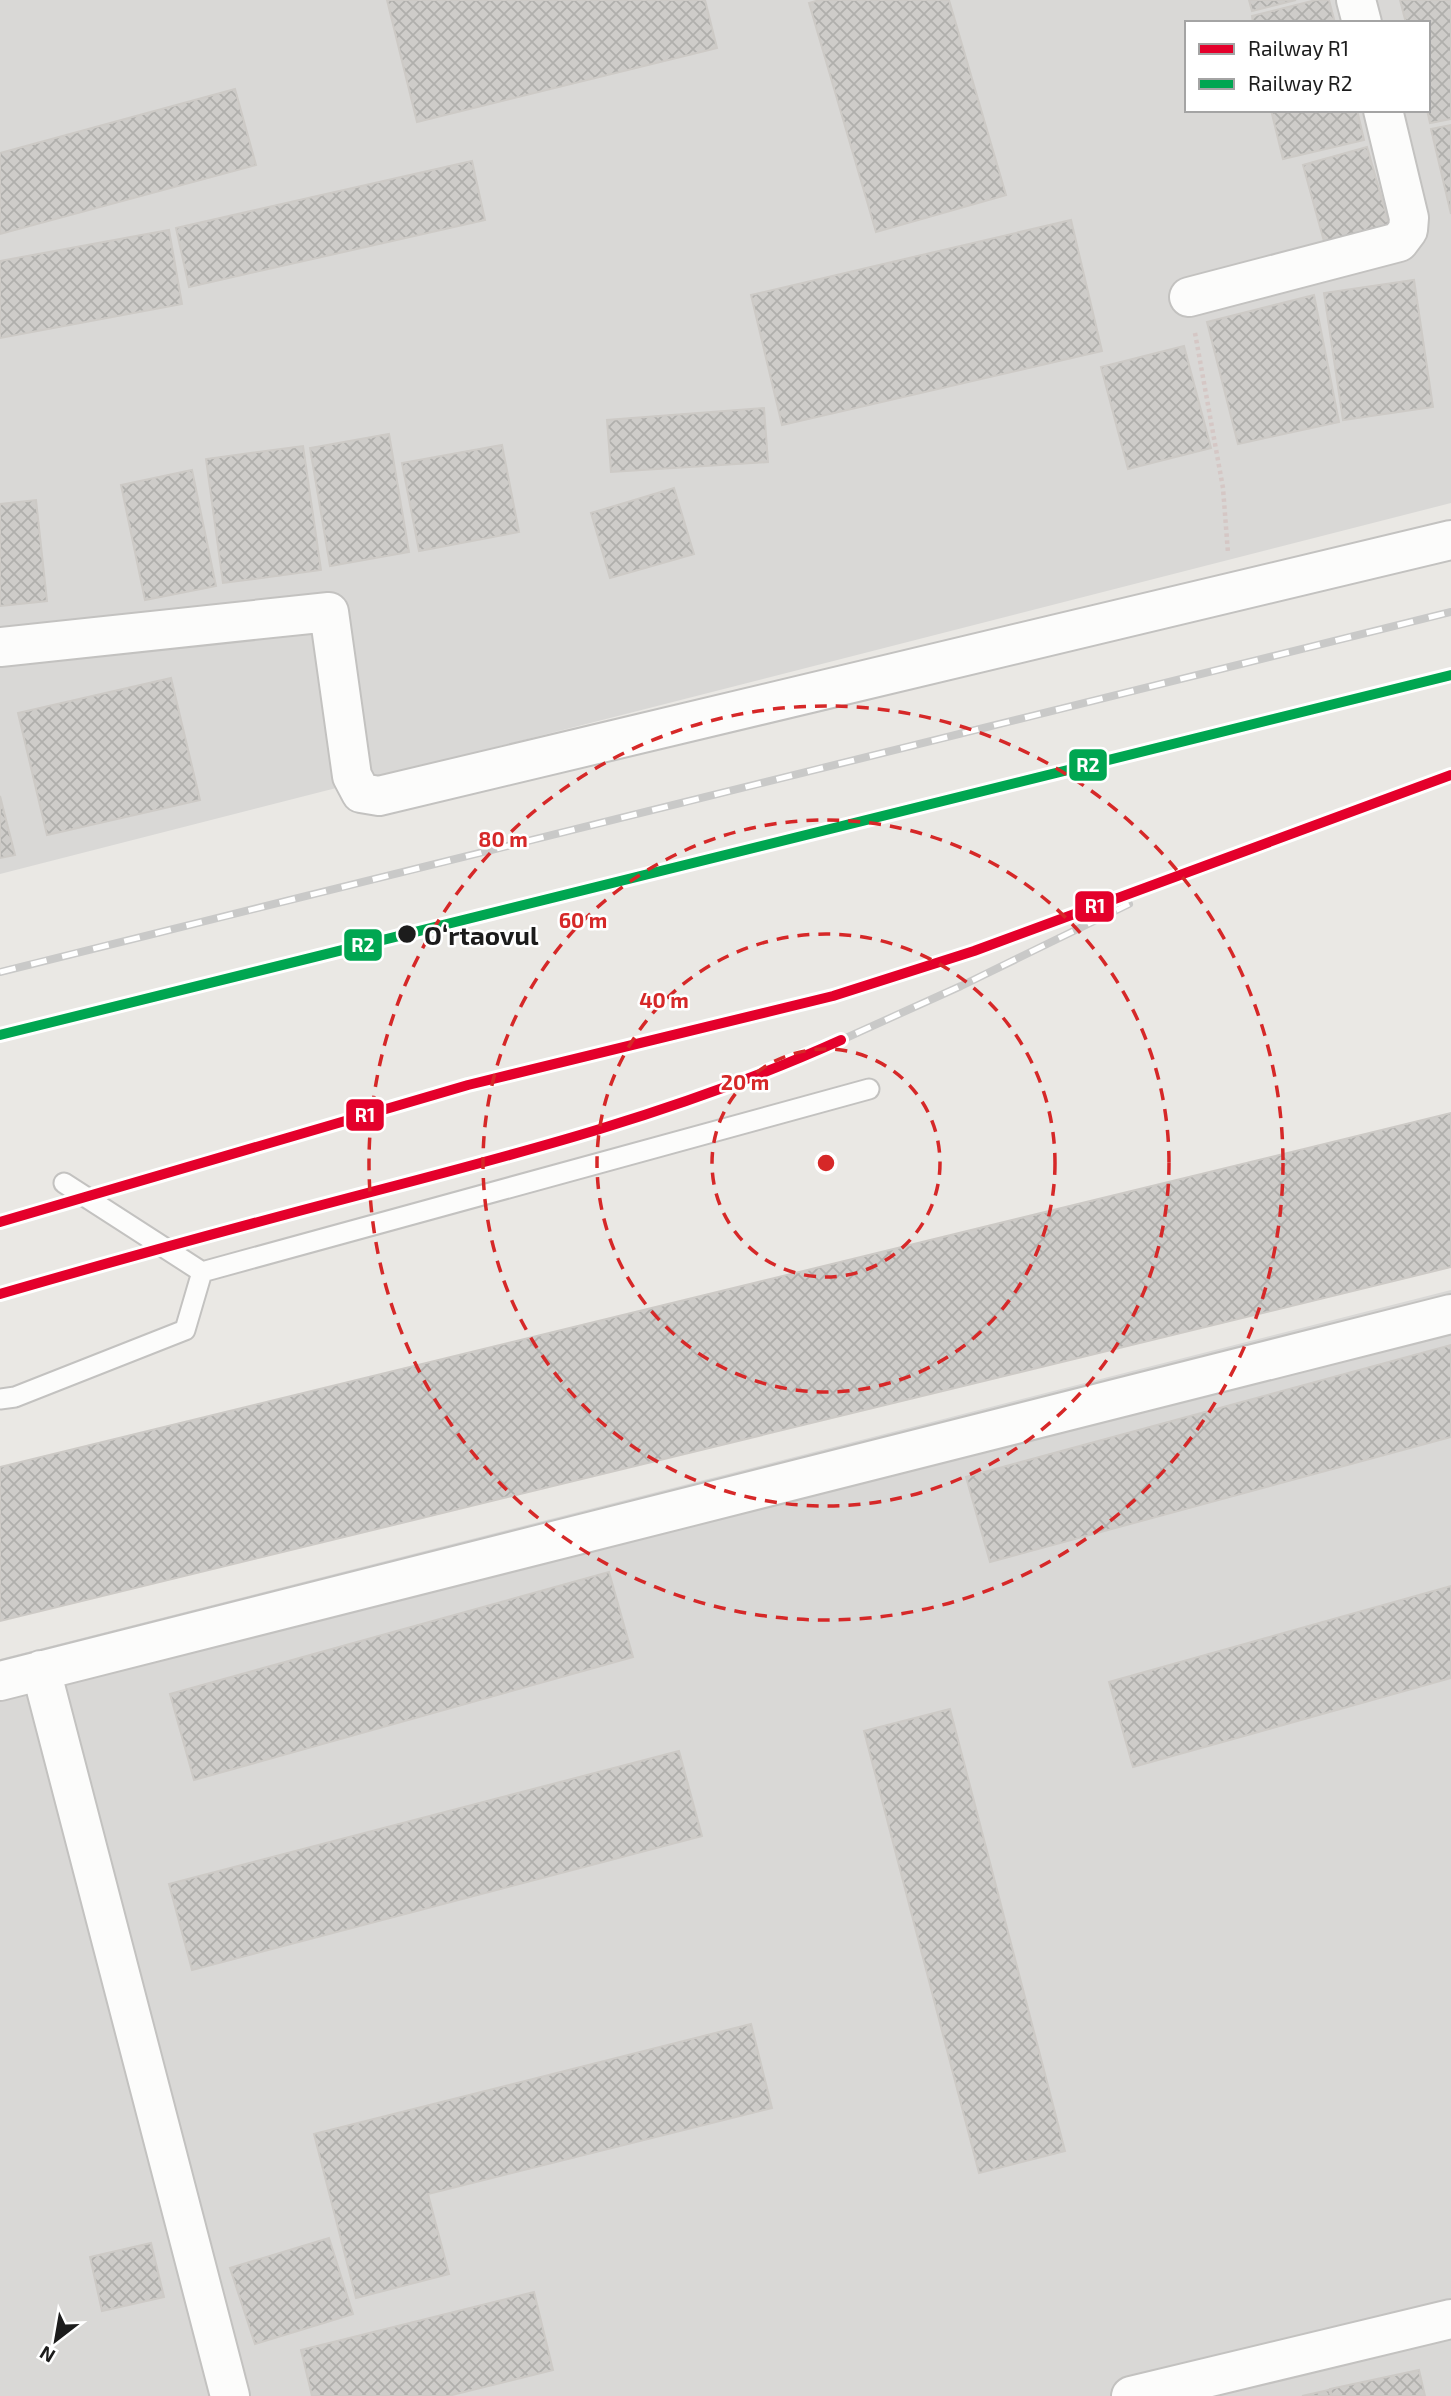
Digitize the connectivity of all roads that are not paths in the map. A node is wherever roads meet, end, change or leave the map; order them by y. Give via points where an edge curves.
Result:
1 (1356, 0) edge
2 (1361, 21) edge
3 (1383, 112) edge
4 (1189, 297) road end
5 (1451, 540) edge
6 (0, 647) edge
7 (869, 1089) dead end
8 (64, 1182) dead end
9 (202, 1272) junction
10 (1451, 1314) edge
11 (0, 1399) edge
12 (41, 1671) junction
13 (0, 1681) edge
14 (1451, 2319) edge
15 (230, 2396) edge
16 (1131, 2396) edge

1 - 2 street
3 - 4 street via 1409,218 1408,230 1399,242
5 - 6 street via 379,796 361,793 352,776 329,612
7 - 9 lane
8 - 9 lane
9 - 11 lane via 185,1330
10 - 12 street
12 - 13 street
12 - 15 street
14 - 16 street

